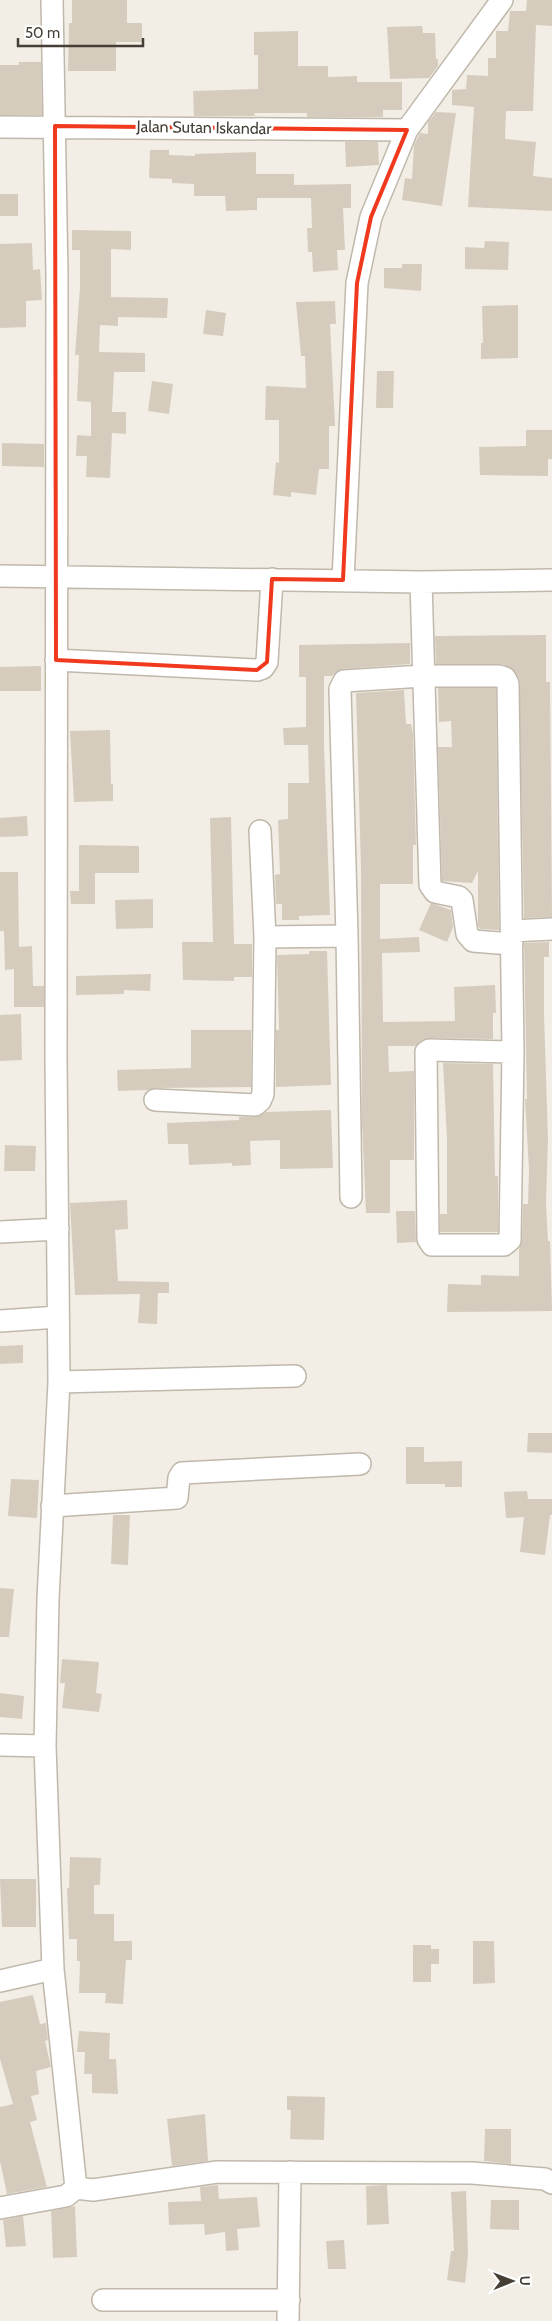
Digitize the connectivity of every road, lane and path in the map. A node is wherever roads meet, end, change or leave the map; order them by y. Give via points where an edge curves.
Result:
1 (52, 0) edge
2 (502, 0) edge
3 (55, 126) junction
4 (0, 127) edge
5 (408, 130) junction
6 (0, 576) edge
7 (56, 576) junction
8 (272, 579) junction
9 (343, 580) junction
10 (552, 580) edge
11 (421, 582) junction
12 (56, 660) junction
13 (423, 676) junction
14 (260, 831) dead end
15 (552, 929) edge
16 (347, 936) junction
17 (265, 937) junction
18 (512, 937) junction
19 (513, 1052) junction
20 (155, 1100) dead end
21 (351, 1197) dead end
22 (58, 1230) junction
23 (0, 1232) edge
24 (58, 1317) junction
25 (0, 1321) edge
26 (294, 1376) dead end
27 (59, 1382) junction
28 (360, 1464) dead end
29 (52, 1506) junction
30 (0, 1746) edge
31 (45, 1746) junction
32 (53, 1969) junction
33 (0, 1981) edge
34 (290, 2172) junction
35 (552, 2183) edge
36 (76, 2188) junction
37 (0, 2208) edge
38 (103, 2300) dead end
39 (288, 2311) edge

1 - 3 street
2 - 5 street
3 - 4 street, Jalan Sutan Iskandar
3 - 5 street, Jalan Sutan Iskandar
3 - 7 street
5 - 9 street via 371,217 357,283
6 - 7 street
7 - 8 street
7 - 12 street
8 - 9 street
8 - 12 street via 267,662 263,668
9 - 11 street
10 - 11 street
11 - 13 street
12 - 22 street
13 - 16 street via 344,681 341,685
13 - 18 street via 430,885 435,892 462,900 467,934 473,941
13 - 18 street via 506,678
14 - 17 street
15 - 18 street
16 - 17 street
16 - 21 street
17 - 20 street via 260,1101 255,1105
18 - 19 street
19 - 19 street via 426,1052 428,1239 432,1245 504,1245 510,1240
22 - 23 street
22 - 24 street
24 - 25 street
24 - 27 street
26 - 27 street
27 - 29 street
28 - 29 street via 182,1473 177,1498
29 - 31 street
30 - 31 street
31 - 32 street
32 - 33 street
32 - 36 street
34 - 35 street via 472,2173
34 - 36 street via 217,2172 93,2190
34 - 39 street
36 - 37 street via 66,2196
38 - 39 street

